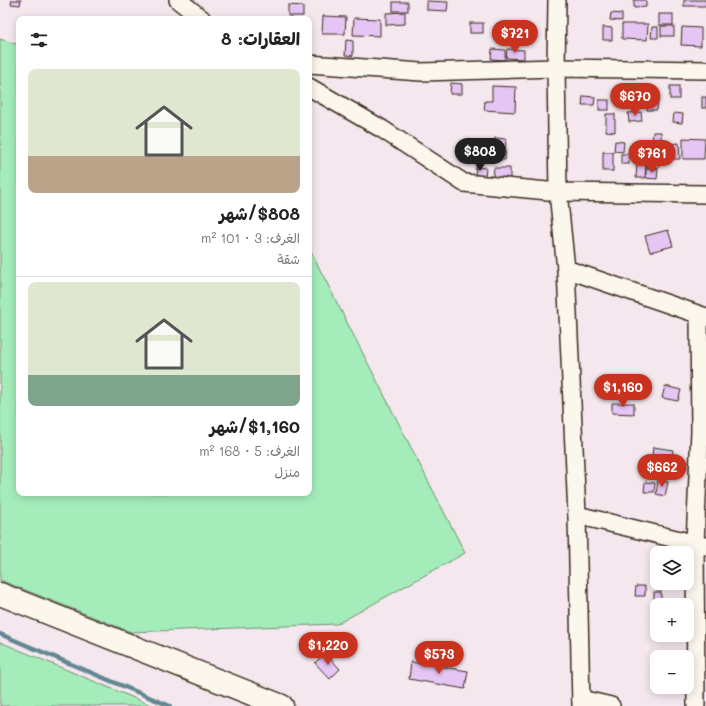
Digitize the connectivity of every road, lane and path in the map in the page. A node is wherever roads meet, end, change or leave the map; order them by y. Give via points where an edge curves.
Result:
1 (178, 0) edge
2 (557, 0) edge
3 (198, 16) edge
4 (312, 64) edge
5 (556, 68) junction
6 (706, 70) edge
7 (312, 89) edge
8 (558, 192) junction
9 (706, 194) edge
10 (566, 269) junction
11 (702, 316) edge
12 (703, 432) edge
13 (577, 515) junction
14 (700, 545) edge
15 (0, 594) edge
16 (581, 702) edge
17 (282, 706) edge
18 (611, 706) edge
19 (696, 706) edge

1 - 3 street
2 - 5 street
4 - 5 street via 421,72
5 - 6 street
5 - 8 street
7 - 8 street via 382,129 464,183
8 - 9 street
8 - 10 street
10 - 11 street
10 - 13 street
11 - 12 street
12 - 14 street
13 - 14 street
13 - 16 street
14 - 19 street
15 - 17 main road
16 - 18 street

